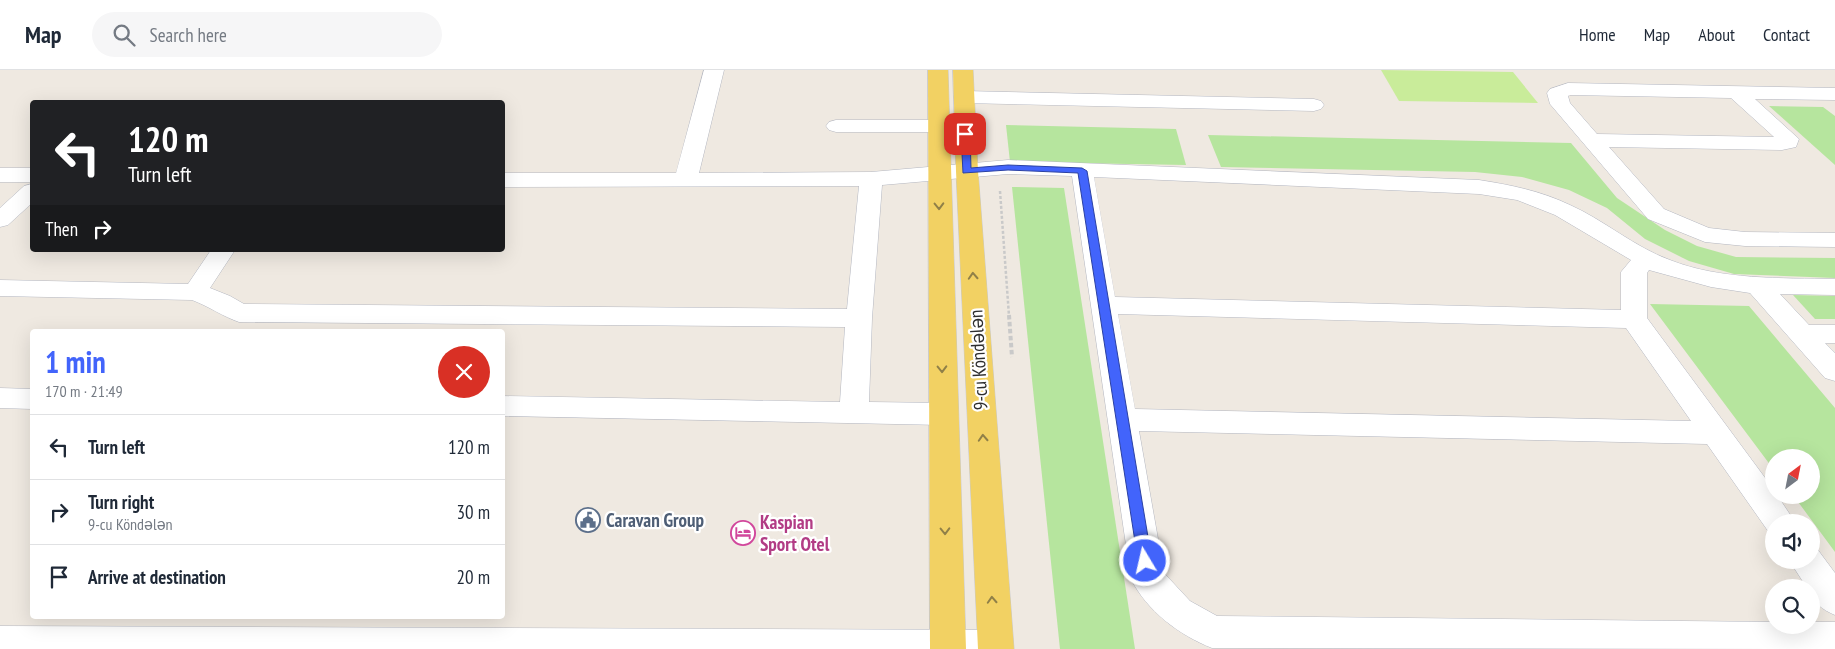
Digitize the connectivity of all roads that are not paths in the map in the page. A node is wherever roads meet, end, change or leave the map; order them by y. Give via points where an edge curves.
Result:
1 (714, 70) edge
2 (938, 70) edge
3 (963, 70) edge
4 (1736, 92) junction
5 (1833, 95) edge
6 (964, 97) junction
7 (1314, 105) dead end
8 (836, 126) dead end
9 (938, 126) junction
10 (1592, 140) junction
11 (1082, 171) junction
12 (953, 172) junction
13 (30, 174) edge
14 (0, 175) edge
15 (686, 179) junction
16 (871, 179) junction
17 (505, 180) edge
18 (30, 194) edge
19 (0, 220) edge
20 (1835, 240) edge
21 (223, 252) edge
22 (1646, 258) junction
23 (1758, 286) junction
24 (0, 288) edge
25 (1835, 288) edge
26 (195, 292) junction
27 (1105, 305) junction
28 (859, 318) junction
29 (1634, 319) junction
30 (1801, 334) junction
31 (1835, 334) edge
32 (1835, 371) edge
33 (0, 398) edge
34 (30, 399) edge
35 (505, 406) edge
36 (854, 411) junction
37 (943, 414) junction
38 (1123, 420) junction
39 (1715, 433) junction
40 (1773, 514) edge
41 (1813, 569) edge
42 (1835, 600) edge
43 (1835, 638) edge
44 (0, 642) edge
45 (948, 648) edge
46 (996, 648) edge

1 - 15 lane
2 - 9 main road, 9-cu Köndələn
3 - 6 main road, 9-cu Köndələn
4 - 5 lane
4 - 10 lane via 1568,89 1557,93 1560,104
4 - 10 lane via 1788,142
6 - 7 lane
6 - 12 main road, 9-cu Köndələn
8 - 9 lane
9 - 12 main road, 9-cu Köndələn
10 - 20 lane via 1656,214 1673,222 1705,235
11 - 12 lane via 1008,167
11 - 22 lane via 1480,187 1522,194 1563,210
11 - 27 lane
12 - 16 lane
12 -> 37 main road, 9-cu Köndələn
46 -> 12 main road, 9-cu Köndələn
13 - 14 lane
15 - 16 lane
15 - 17 lane
16 - 28 lane
18 - 19 lane
21 - 26 lane
22 - 23 lane via 1661,266 1711,279
22 - 29 lane via 1634,272
23 - 25 lane
23 - 30 lane
24 - 26 lane
26 - 28 lane via 239,313
27 - 29 lane
27 - 38 lane
28 - 36 lane
29 - 39 lane
30 - 31 lane
30 - 32 lane
33 - 34 lane
35 - 36 lane
36 - 37 lane
37 -> 45 main road, 9-cu Köndələn
38 - 39 lane
38 - 43 lane via 1148,579 1178,612 1212,632
39 - 40 lane
41 - 42 lane
44 - 45 lane
45 - 46 lane

